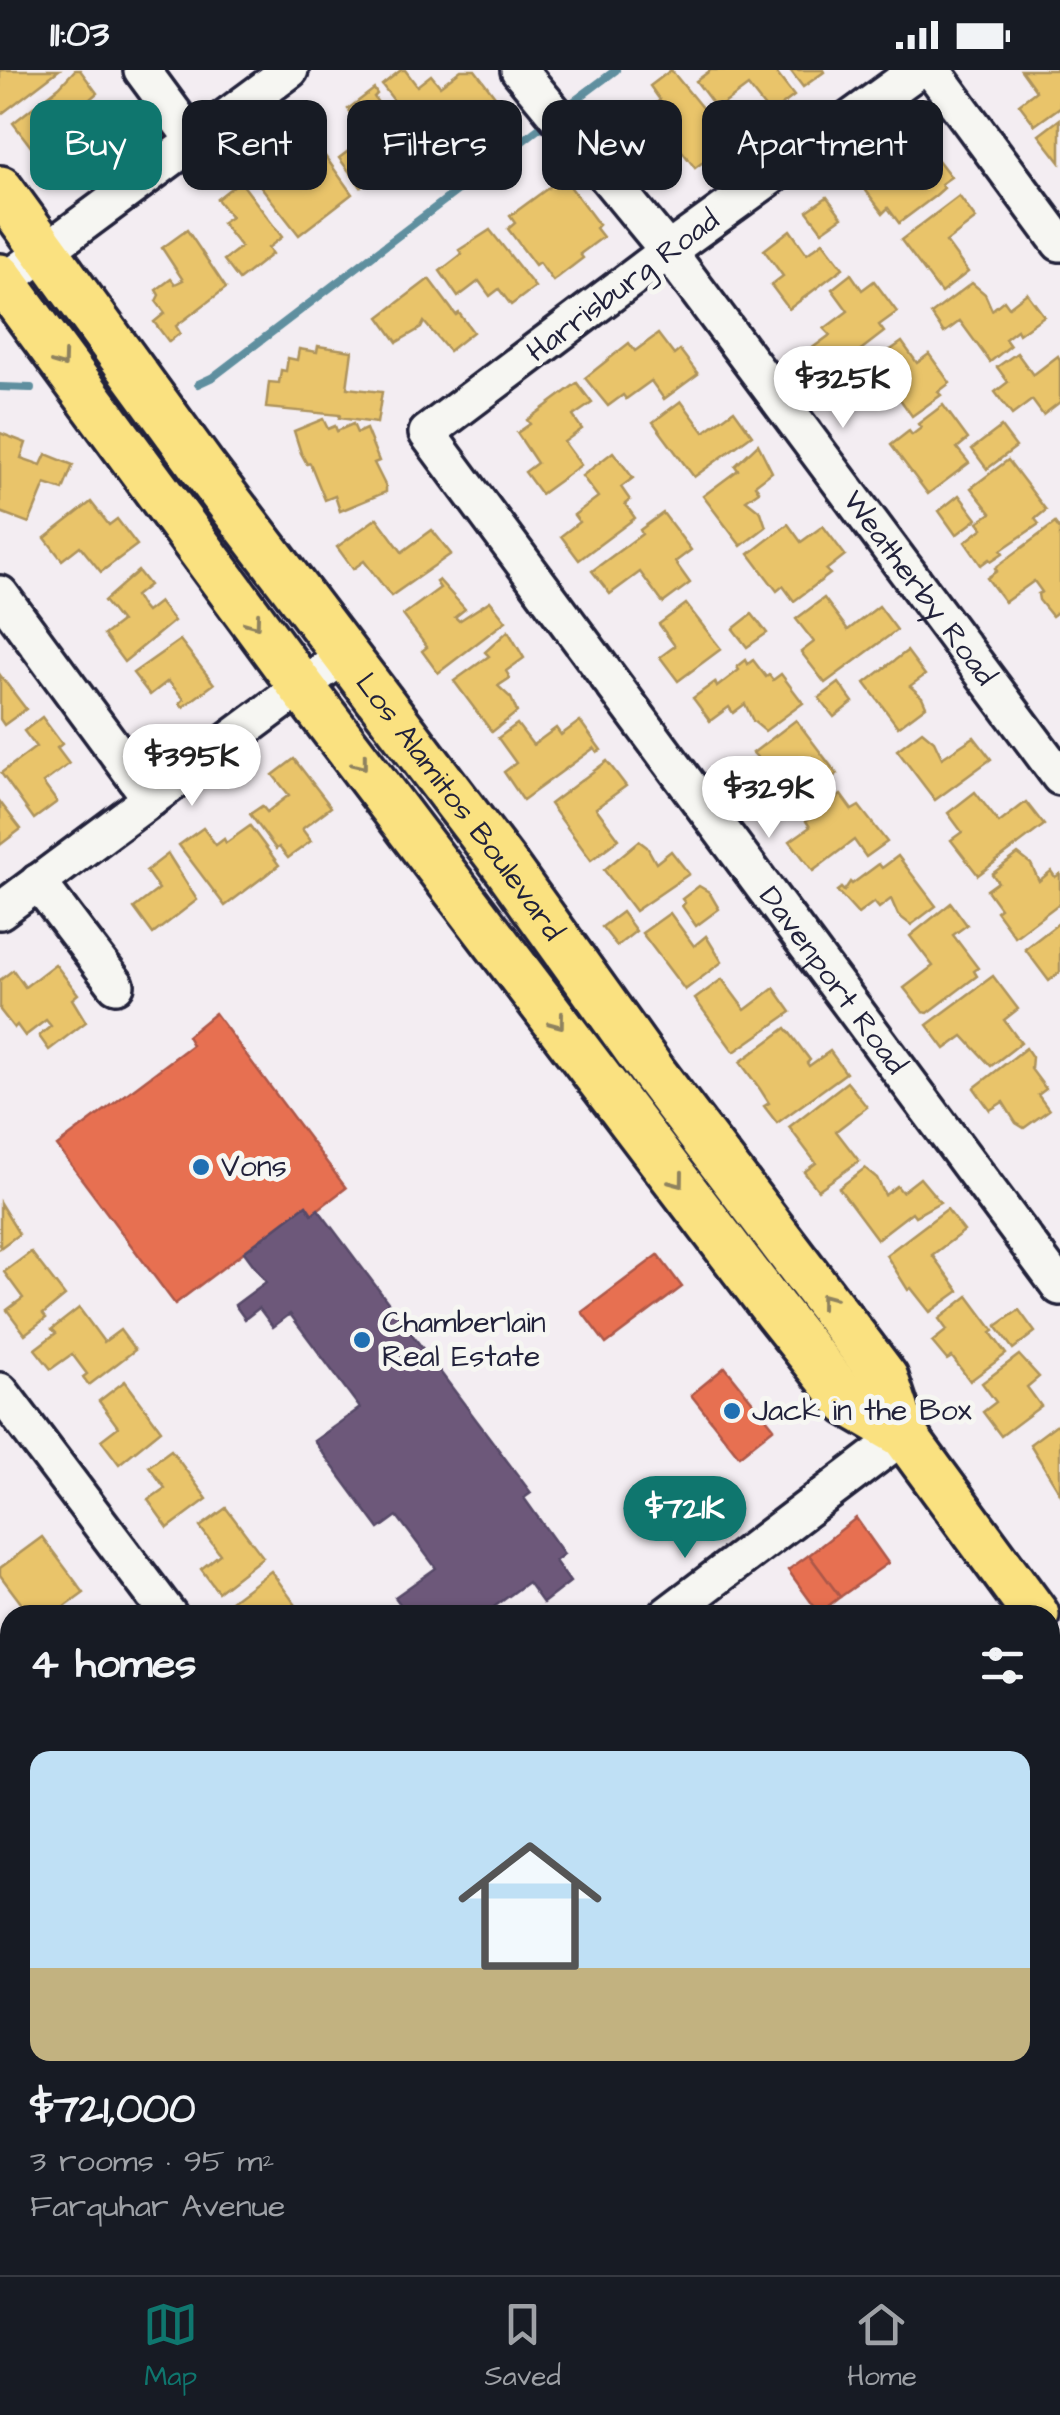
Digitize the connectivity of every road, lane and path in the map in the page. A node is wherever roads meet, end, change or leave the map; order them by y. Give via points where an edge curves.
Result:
1 (142, 70) edge
2 (290, 70) edge
3 (918, 70) edge
4 (932, 70) edge
5 (528, 80) edge
6 (250, 100) edge
7 (182, 124) edge
8 (182, 151) edge
9 (0, 189) edge
10 (1060, 243) edge
11 (45, 251) junction
12 (668, 251) junction
13 (1, 282) edge
14 (427, 433) joint
15 (0, 594) edge
16 (344, 654) junction
17 (301, 686) junction
18 (1060, 777) edge
19 (151, 799) junction
20 (38, 882) junction
21 (0, 911) edge
22 (116, 985) dead end
23 (1060, 1287) edge
24 (0, 1391) edge
25 (904, 1435) junction
26 (161, 1605) edge
27 (680, 1605) edge
28 (1029, 1605) edge

1 - 7 street
2 - 6 street
3 - 12 street, Harrisburg Road
4 - 10 street
5 - 12 street, Weatherby Road
8 - 11 street
9 - 11 main road, Los Alamitos Boulevard
11 - 13 street
11 - 16 main road, Los Alamitos Boulevard
12 - 14 street, Harrisburg Road
12 - 18 street, Weatherby Road
13 -> 17 main road, Los Alamitos Boulevard
14 - 23 street, Davenport Road
15 - 19 street
16 - 17 street
25 -> 16 main road, Los Alamitos Boulevard via 885,1378
17 - 19 street
17 -> 25 main road, Los Alamitos Boulevard via 849,1403
19 - 20 street
20 - 21 street
20 - 22 street
24 - 26 street
25 - 27 street
25 - 28 main road, Los Alamitos Boulevard

